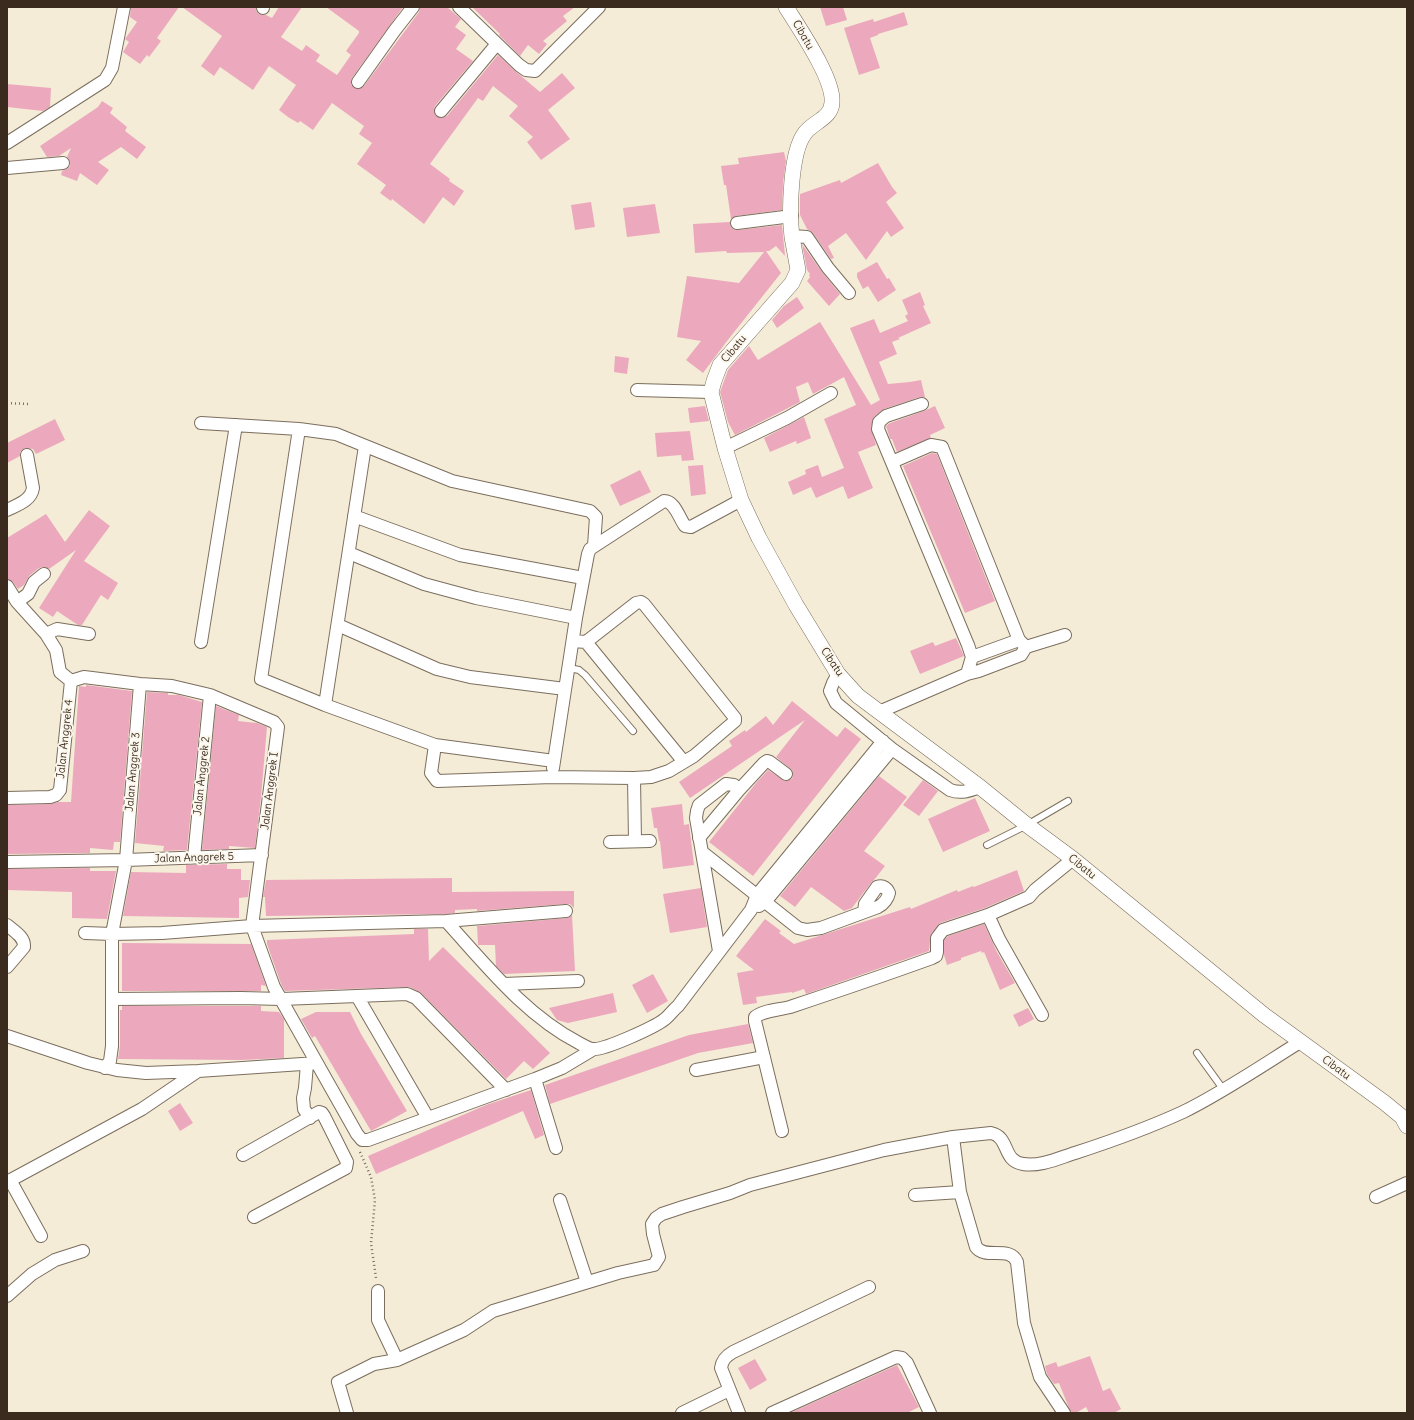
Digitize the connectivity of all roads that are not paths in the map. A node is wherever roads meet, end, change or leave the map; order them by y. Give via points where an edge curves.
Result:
1 (124, 7) edge
2 (413, 7) edge
3 (459, 7) edge
4 (599, 7) edge
5 (786, 7) edge
6 (496, 45) junction
7 (358, 82) dead end
8 (441, 111) dead end
9 (7, 143) edge
10 (62, 164) dead end
11 (7, 168) edge
12 (792, 216) junction
13 (738, 223) dead end
14 (792, 236) junction
15 (849, 293) dead end
16 (637, 390) dead end
17 (711, 392) junction
18 (831, 393) dead end
19 (922, 404) dead end
20 (201, 423) dead end
21 (236, 425) junction
22 (299, 429) junction
23 (365, 446) junction
24 (725, 448) junction
25 (27, 455) dead end
26 (892, 462) junction
27 (741, 500) junction
28 (7, 510) edge
29 (354, 516) junction
30 (594, 546) junction
31 (349, 553) junction
32 (44, 574) dead end
33 (583, 578) junction
34 (7, 586) edge
35 (17, 602) junction
36 (576, 618) junction
37 (338, 625) junction
38 (46, 634) junction
39 (89, 634) dead end
40 (1065, 635) dead end
41 (573, 641) junction
42 (201, 642) dead end
43 (586, 642) junction
44 (1023, 643) junction
45 (972, 657) junction
46 (569, 668) junction
47 (838, 674) junction
48 (967, 674) junction
49 (70, 681) junction
50 (140, 684) junction
51 (565, 689) junction
52 (210, 695) junction
53 (325, 705) junction
54 (879, 712) junction
55 (633, 730) dead end
56 (888, 745) junction
57 (435, 746) junction
58 (554, 761) junction
59 (684, 762) junction
60 (786, 774) dead end
61 (552, 777) junction
62 (634, 778) junction
63 (980, 787) junction
64 (739, 790) junction
65 (7, 798) edge
66 (1068, 801) dead end
67 (1027, 825) junction
68 (699, 838) junction
69 (635, 841) junction
70 (650, 841) dead end
71 (610, 842) dead end
72 (987, 845) dead end
73 (702, 852) junction
74 (262, 855) junction
75 (194, 857) junction
76 (1073, 859) junction
77 (126, 860) junction
78 (8, 863) edge
79 (761, 898) junction
80 (566, 911) dead end
81 (864, 912) dead end
82 (988, 915) junction
83 (446, 920) junction
84 (7, 926) edge
85 (252, 926) junction
86 (85, 932) dead end
87 (112, 934) junction
88 (719, 951) junction
89 (7, 967) edge
90 (578, 981) dead end
91 (504, 984) junction
92 (357, 996) junction
93 (113, 999) junction
94 (282, 999) junction
95 (1042, 1015) dead end
96 (7, 1036) edge
97 (1300, 1042) junction
98 (592, 1050) junction
99 (1197, 1053) dead end
100 (764, 1057) junction
101 (312, 1063) junction
102 (105, 1068) junction
103 (696, 1070) dead end
104 (198, 1071) junction
105 (535, 1079) junction
106 (1223, 1089) junction
107 (506, 1090) junction
108 (310, 1118) junction
109 (428, 1118) junction
110 (1407, 1126) edge
111 (782, 1131) dead end
112 (953, 1137) junction
113 (556, 1148) dead end
114 (243, 1155) dead end
115 (8, 1181) edge
116 (1407, 1183) edge
117 (960, 1192) junction
118 (915, 1195) dead end
119 (1376, 1197) dead end
120 (560, 1200) dead end
121 (254, 1217) dead end
122 (41, 1236) dead end
123 (83, 1251) dead end
124 (587, 1282) junction
125 (869, 1287) dead end
126 (378, 1291) road end
127 (7, 1296) edge
128 (397, 1360) junction
129 (729, 1390) junction
130 (347, 1413) edge
131 (682, 1413) edge
132 (739, 1413) edge
133 (772, 1413) edge
134 (929, 1413) edge
135 (1064, 1413) edge

1 - 9 street via 112,68 105,80
2 - 7 street
3 - 6 street
4 - 6 street via 535,71 526,70
5 - 12 street, Cibatu via 822,68 832,92 832,104 826,115 805,132 797,148 791,187
6 - 8 street
10 - 11 street
12 - 13 street
12 - 14 street, Cibatu
14 - 15 street via 807,237
14 - 17 street, Cibatu via 798,270 792,283 720,365
16 - 17 street
17 - 24 street, Cibatu
18 - 24 street
19 - 26 street via 886,416 879,422 878,429
20 - 21 street
21 - 22 street
21 - 42 street
22 - 23 street via 336,434
22 - 53 street via 261,679
23 - 29 street
23 - 30 street via 452,481 590,511 596,517
24 - 27 street, Cibatu
25 - 28 street via 32,492 25,501
26 - 44 street via 931,445 942,447
26 - 45 street
27 - 30 street via 691,527 685,526 673,505 664,501
27 - 47 street, Cibatu via 796,605
29 - 31 street
29 - 33 street via 460,555
30 - 33 street via 588,554
31 - 36 street via 424,584 476,598
31 - 37 street
32 - 35 street via 34,582 28,594
33 - 36 street
34 - 35 street
35 - 38 street
36 - 41 street
37 - 51 street via 437,669 470,677
37 - 53 street
38 - 39 street via 57,629
38 - 49 street via 56,650 60,672
40 - 44 street
41 - 43 street
41 - 46 street
43 - 59 street
43 - 59 street via 636,603 644,604 735,718 733,724
44 - 45 street
44 - 48 street via 1021,655
45 - 48 street
46 - 51 street
46 - 55 lane via 579,670 585,675
47 - 54 street, Cibatu via 858,696
47 - 56 street via 830,691 836,703
48 - 54 street
49 - 50 street via 84,677
49 - 65 street, Jalan Anggrek 4 via 60,790 50,797
50 - 52 street via 172,686
50 - 77 street, Jalan Anggrek 3
51 - 58 street
52 - 74 street, Jalan Anggrek I via 274,722 278,727
52 - 75 street, Jalan Anggrek 2
53 - 57 street
54 - 63 street, Cibatu
56 - 63 street via 950,790 958,793
56 - 79 street
57 - 58 street
57 - 61 street via 431,773 436,781
58 - 61 street
59 - 62 street via 651,777
60 - 64 street via 767,761
61 - 62 street
62 - 69 street
63 - 67 street, Cibatu
64 - 68 street
64 - 68 street via 734,785 726,784 699,806 696,818
66 - 67 lane
67 - 72 lane
67 - 76 street, Cibatu
68 - 73 street
69 - 70 street
69 - 71 street
73 - 79 street
73 - 88 street
74 - 75 street, Jalan Anggrek 5
74 - 85 street, Jalan Anggrek I
75 - 77 street, Jalan Anggrek 5
76 - 82 street via 1029,897
76 - 97 street, Cibatu
77 - 78 street, Jalan Anggrek 5
77 - 87 street, Jalan Anggrek 3
79 - 81 street via 798,928 807,930 821,928
79 - 88 street
80 - 83 street
82 - 95 street via 999,940
82 - 100 street via 943,930 937,938 936,956 932,958 786,1008 759,1014 755,1021
83 - 85 street
83 - 91 street
84 - 89 street via 22,938 24,943 24,947
85 - 87 street
85 - 94 street via 274,987
86 - 87 street
87 - 93 street, Jalan Anggrek 3
88 - 98 street via 678,1006 665,1019 639,1033
90 - 91 street
91 - 98 street via 547,1022
92 - 94 street
92 - 107 street via 407,994 416,998
92 - 109 street
93 - 94 street
93 - 102 street, Jalan Anggrek 3 via 112,1046 110,1061
94 - 101 street
96 - 102 street
97 - 106 street
97 - 110 street, Cibatu via 1385,1103 1402,1117
98 - 105 street via 562,1068
99 - 106 lane
100 - 103 street
100 - 111 street
101 - 104 street
101 - 108 street via 303,1098 304,1109
101 - 109 street via 362,1140
102 - 104 street via 146,1072
104 - 115 street via 142,1109
105 - 107 street
105 - 113 street
106 - 112 street via 1183,1111 1103,1144 1036,1164 1015,1163 1011,1160 1001,1137 996,1134
107 - 109 street
108 - 114 street
108 - 121 street via 319,1112 322,1113 347,1162 346,1168
112 - 117 street
112 - 124 street via 884,1150 779,1177 662,1214 652,1224 658,1257 654,1265
115 - 122 street
116 - 119 street
117 - 118 street
117 - 135 street via 978,1250 1008,1253 1017,1262 1024,1323 1040,1377
120 - 124 street
123 - 127 street via 55,1260 32,1274
124 - 128 street via 493,1311 464,1330
125 - 129 street via 725,1357 721,1368
126 - 128 street via 378,1320
128 - 130 street via 374,1364 338,1382
129 - 131 street
129 - 132 street
133 - 134 street via 896,1357 907,1363

